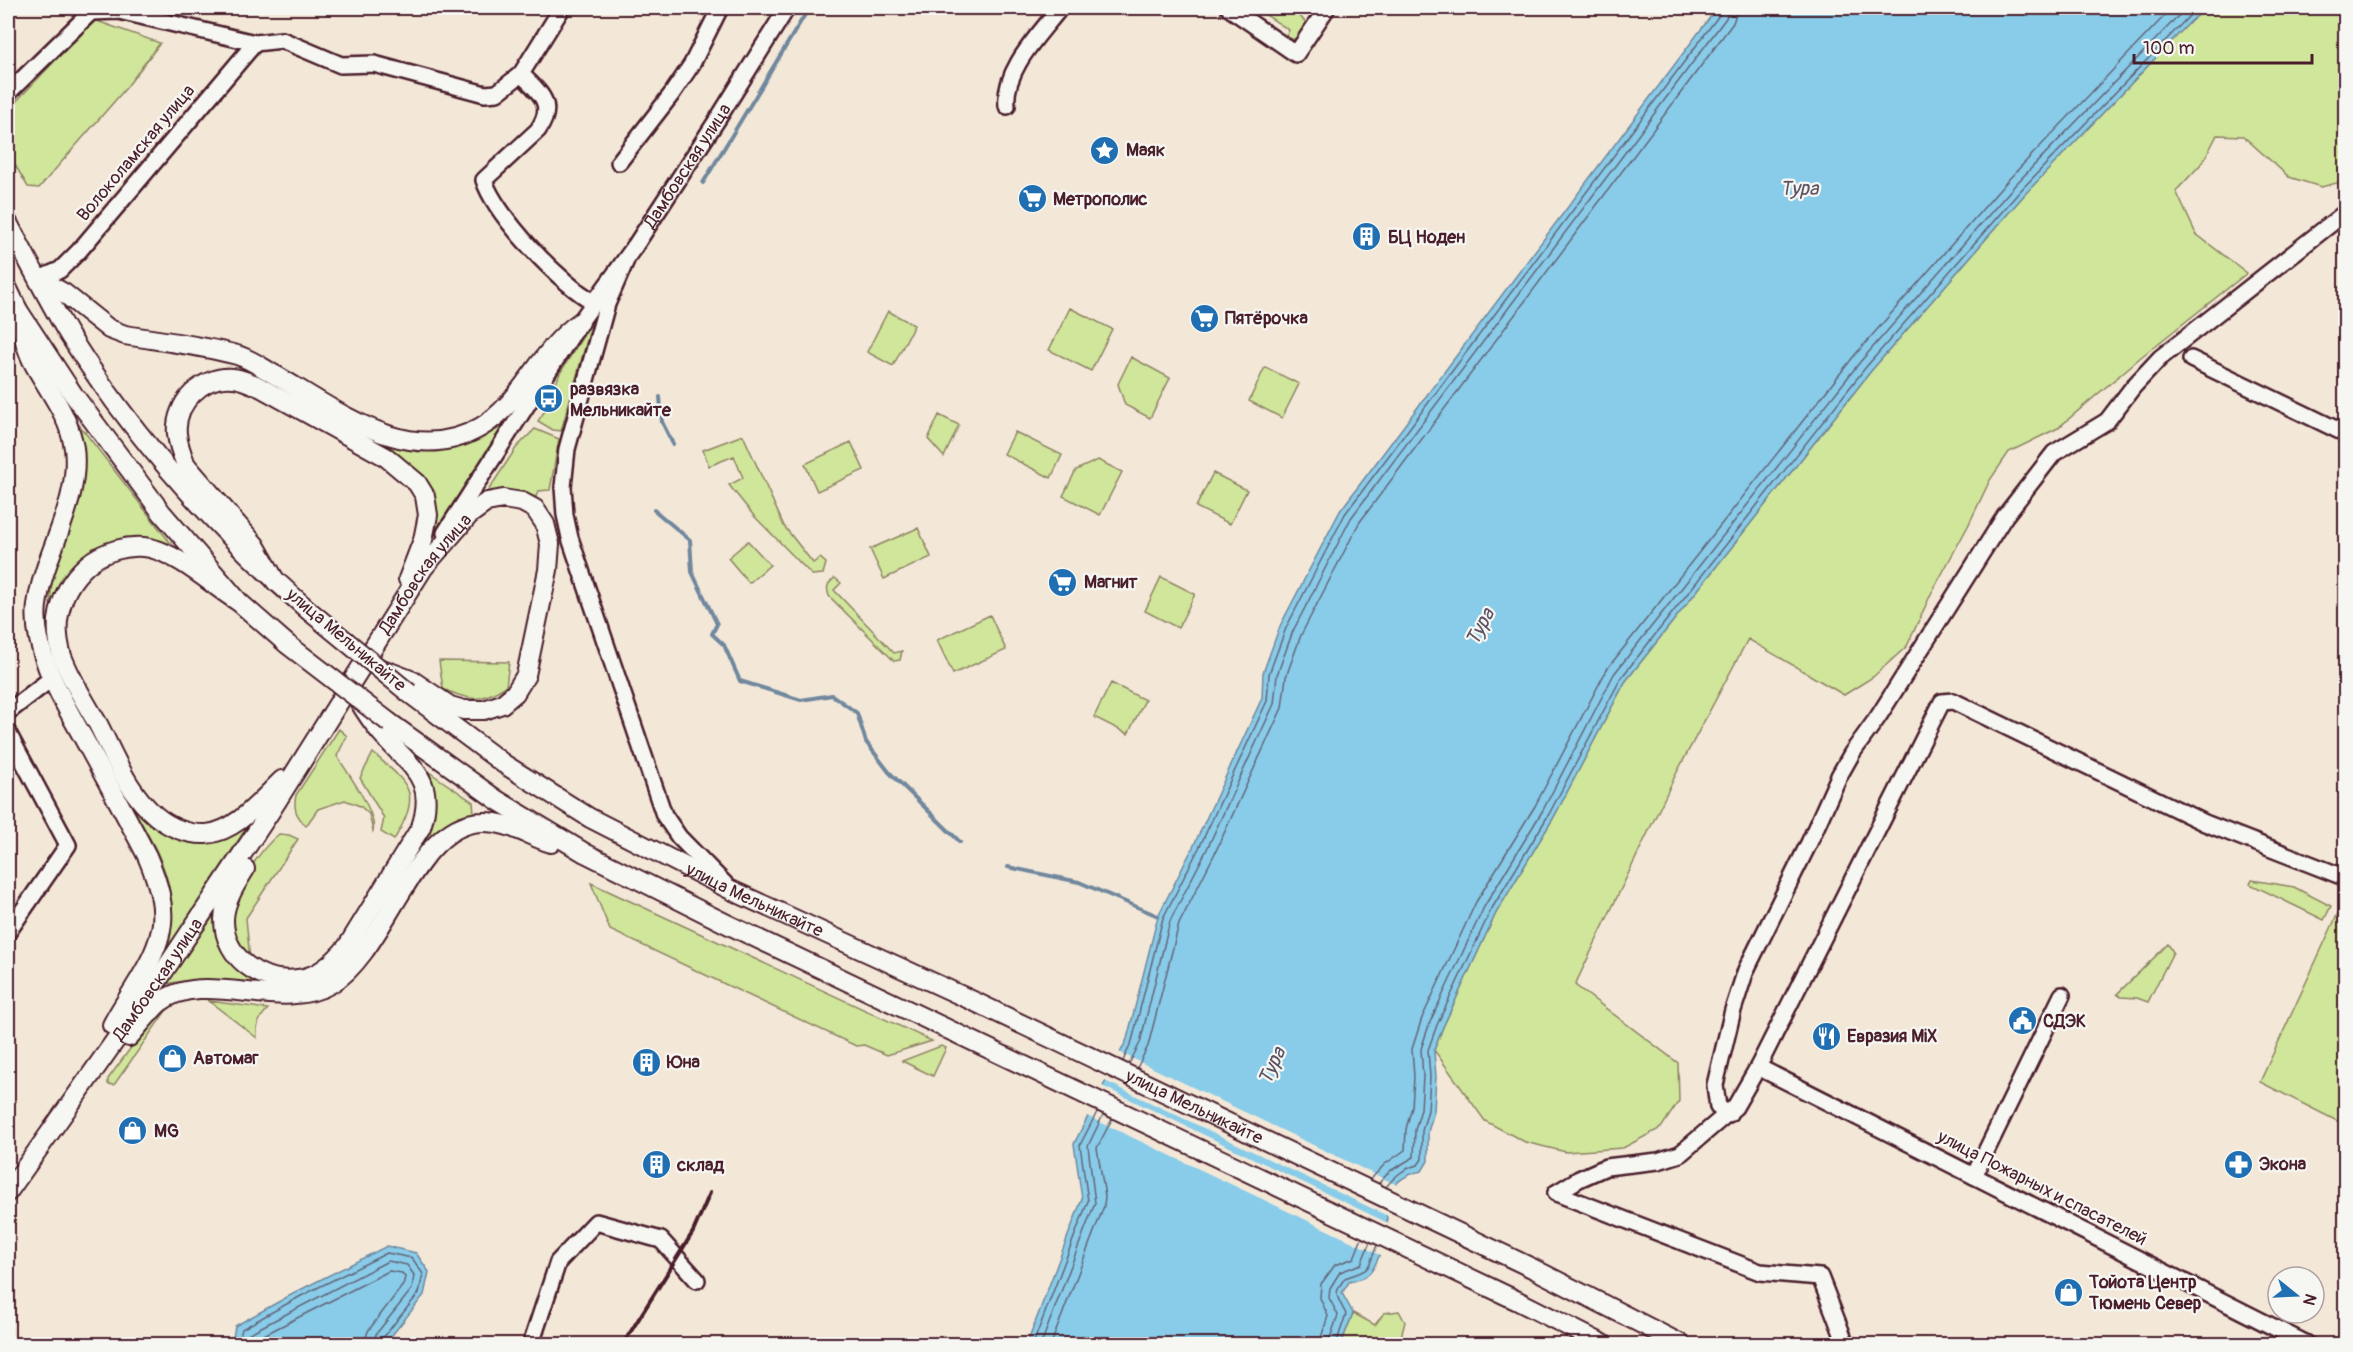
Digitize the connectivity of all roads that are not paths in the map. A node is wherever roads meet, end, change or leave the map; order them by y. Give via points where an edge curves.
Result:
1 (562, 8) edge
2 (720, 8) edge
3 (787, 8) edge
4 (1060, 8) edge
5 (1229, 8) edge
6 (1327, 8) edge
7 (86, 10) edge
8 (255, 43) junction
9 (521, 74) junction
10 (8, 93) edge
11 (1006, 106) dead end
12 (619, 162) dead end
13 (2346, 212) edge
14 (8, 222) edge
15 (627, 258) junction
16 (39, 279) junction
17 (8, 289) edge
18 (594, 302) junction
19 (18, 310) junction
20 (580, 322) junction
21 (2191, 359) dead end
22 (2346, 434) edge
23 (424, 567) junction
24 (276, 582) junction
25 (239, 602) junction
26 (402, 603) junction
27 (52, 678) junction
28 (411, 687) junction
29 (8, 712) edge
30 (386, 729) junction
31 (8, 733) edge
32 (300, 762) junction
33 (258, 830) junction
34 (585, 853) junction
35 (2346, 878) edge
36 (731, 890) junction
37 (8, 932) edge
38 (2062, 995) dead end
39 (97, 1063) junction
40 (1758, 1067) junction
41 (1729, 1114) junction
42 (1974, 1176) junction
43 (8, 1192) edge
44 (697, 1280) dead end
45 (531, 1344) edge
46 (1603, 1344) edge
47 (1681, 1344) edge
48 (1846, 1344) edge
49 (2307, 1344) edge

1 - 9 street
2 - 12 street via 692,64
3 - 15 street, Дамбовская улица
4 - 11 street via 1014,70
5 - 6 street via 1296,54
7 - 8 street via 119,11
7 - 10 street
8 - 9 street via 282,40 341,65 374,64 484,94 497,93
8 - 16 street, Волоколамская улица via 79,251 60,270
9 - 18 street via 543,96 545,120 484,180 498,208 552,269
13 - 41 street via 2160,358 2107,421 2054,453 2005,516 1848,760 1746,970 1715,1085 1718,1107
14 - 16 main road, улица Мельникайте
15 - 18 street, Дамбовская улица
15 - 36 street via 607,304 567,449 565,515 664,815 679,837
16 - 20 main road via 63,292 109,329 237,355 368,428 420,442 450,440 483,426 514,397 564,333
16 - 24 main road, улица Мельникайте via 75,343 154,453
17 - 19 main road, улица Мельникайте
18 - 20 street, Дамбовская улица
19 - 25 main road, улица Мельникайте via 129,472
19 - 27 main road via 24,343 71,432 75,465 70,499 48,559 37,607 38,634
20 - 23 street, Дамбовская улица
21 - 22 street
23 - 26 main road, Дамбовская улица
23 - 28 main road via 470,515 487,502 522,502 535,509 545,524 550,544 548,570 526,675 515,693 502,704 484,710 464,710
24 - 26 main road via 255,545 186,465 180,450 179,414 192,392 212,380 233,378 256,385 386,457 417,483 425,496 428,515
24 - 28 main road, улица Мельникайте, bridge via 375,666
25 - 30 main road, улица Мельникайте, bridge via 357,699
25 - 32 main road via 172,556 134,547 116,550 95,557 77,574 64,595 58,620 62,653 132,789 155,816 172,826 207,834 224,829 248,813
26 - 32 main road, Дамбовская улица
27 - 29 street
27 - 39 main road via 147,856 158,881 164,912 153,958 114,1022
28 - 36 main road, улица Мельникайте via 504,764 590,818
30 - 33 main road via 421,777 427,796 421,826 347,947 333,963 298,980 258,974 233,951 226,934 226,909 250,860
30 - 34 main road, улица Мельникайте
31 - 37 street via 68,845
32 - 33 main road, Дамбовская улица
33 - 39 main road, Дамбовская улица via 158,980
34 - 39 main road via 548,843 509,825 481,822 460,826 443,836 351,969 333,983 295,996 217,989 174,996 160,1003 125,1041
34 - 46 main road, улица Мельникайте
35 - 40 street via 2205,823 1953,701 1942,702
36 - 47 main road, улица Мельникайте via 1532,1268
38 - 42 street
39 - 43 main road, Дамбовская улица
40 - 41 street via 1742,1099
40 - 42 street, улица Пожарных и спасателей
41 - 48 street via 1680,1154 1658,1161 1606,1167 1556,1193 1760,1272 1820,1276
42 - 49 street, улица Пожарных и спасателей
44 - 45 street via 661,1240 596,1222 558,1262

